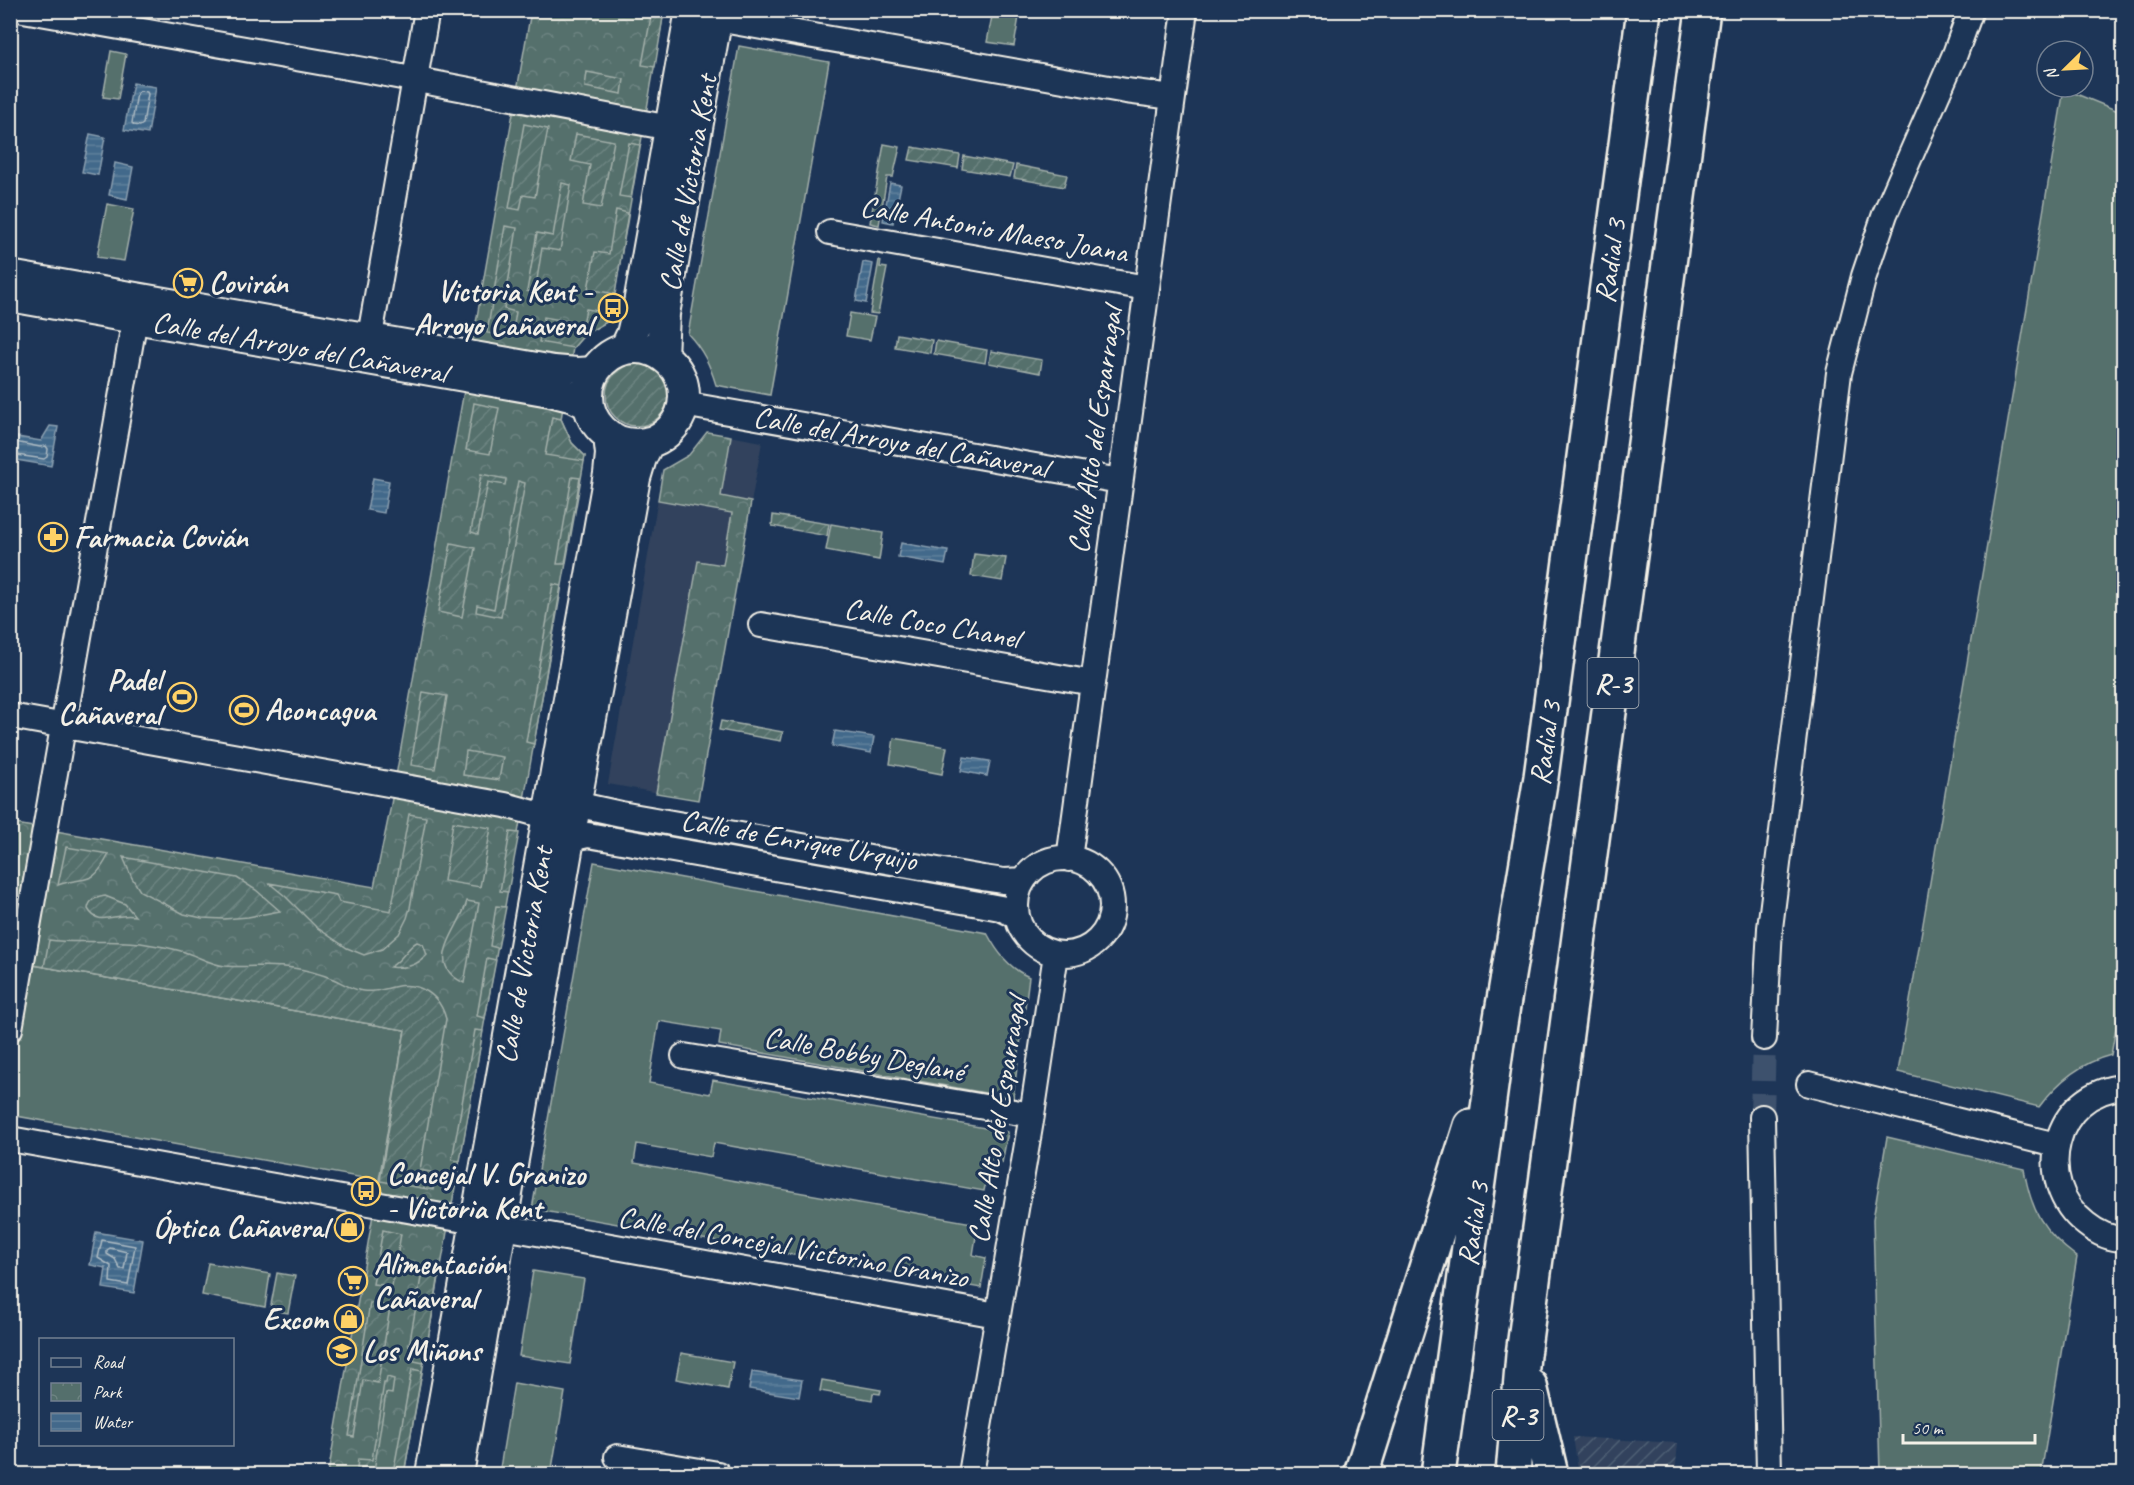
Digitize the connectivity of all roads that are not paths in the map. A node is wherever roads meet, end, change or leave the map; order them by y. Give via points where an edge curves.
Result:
1 (23, 10) edge
2 (427, 10) edge
3 (1185, 10) edge
4 (1644, 10) edge
5 (1703, 10) edge
6 (1971, 10) edge
7 (709, 13) edge
8 (416, 80) junction
9 (1173, 97) junction
10 (670, 128) junction
11 (830, 232) dead end
12 (10, 273) edge
13 (1147, 288) junction
14 (10, 296) edge
15 (135, 318) junction
16 (370, 336) junction
17 (625, 349) junction
18 (662, 356) junction
19 (596, 369) junction
20 (588, 404) junction
21 (683, 404) junction
22 (609, 436) junction
23 (649, 442) junction
24 (1120, 480) junction
25 (761, 625) dead end
26 (1093, 683) junction
27 (10, 716) edge
28 (64, 725) junction
29 (576, 800) junction
30 (559, 833) junction
31 (1069, 858) junction
32 (1024, 879) junction
33 (1017, 916) junction
34 (1056, 954) junction
35 (10, 1029) edge
36 (1764, 1038) tunnel mouth
37 (1497, 1042) junction
38 (684, 1056) dead end
39 (1809, 1084) dead end
40 (2124, 1087) edge
41 (1032, 1115) junction
42 (1762, 1117) tunnel mouth
43 (10, 1139) edge
44 (2056, 1145) junction
45 (489, 1224) junction
46 (2124, 1239) edge
47 (997, 1315) junction
48 (1522, 1355) junction
49 (617, 1457) dead end
50 (431, 1474) edge
51 (458, 1474) edge
52 (718, 1474) edge
53 (970, 1474) edge
54 (1361, 1474) edge
55 (1438, 1474) edge
56 (1514, 1474) edge
57 (1551, 1474) edge
58 (1769, 1474) edge

1 - 8 street
2 - 8 street
3 - 9 street, Calle Alto del Esparragal
4 - 37 highway, Radial 3 / R-3 via 1541,777
5 - 48 highway, Radial 3 / R-3
6 - 36 street via 1885,214 1839,373 1770,928
7 - 9 street
7 - 10 main road, Calle de Victoria Kent
7 - 18 main road, Calle de Victoria Kent via 664,314
8 - 10 street
8 - 16 street
9 - 13 street, Calle Alto del Esparragal
10 - 17 main road, Calle de Victoria Kent via 638,309
11 - 13 street, Calle Antonio Maeso Joana
12 - 16 street, Calle del Arroyo del Cañaveral
13 - 24 street, Calle Alto del Esparragal
14 - 15 main road, Calle del Arroyo del Cañaveral
15 - 20 main road, Calle del Arroyo del Cañaveral via 550,391
15 - 28 street
16 - 19 street, Calle del Arroyo del Cañaveral via 554,368
17 - 18 main road via 644,348
17 - 19 main road via 608,356
18 - 21 main road via 682,382
19 - 20 main road
20 - 22 main road via 596,422
21 - 23 main road via 668,432
21 - 24 street, Calle del Arroyo del Cañaveral
22 - 23 main road via 635,444
22 - 30 main road, Calle de Victoria Kent via 609,474
23 - 29 main road, Calle de Victoria Kent via 635,478
24 - 26 street, Calle Alto del Esparragal
25 - 26 street, Calle Coco Chanel
26 - 31 street, Calle Alto del Esparragal
27 - 28 street
28 - 30 street via 505,805 538,814
28 - 35 street
29 - 30 main road, Calle de Victoria Kent
29 - 32 street, Calle de Enrique Urquijo via 621,814 936,870 1004,881
30 - 33 street, Calle de Enrique Urquijo via 979,904
30 - 45 main road, Calle de Victoria Kent
31 - 32 street via 1044,863
31 - 34 street via 1094,869 1103,879 1112,904 1103,934 1090,947
32 - 33 street via 1018,891
33 - 34 street via 1020,927 1035,945
34 - 41 street, Calle Alto del Esparragal
37 - 54 highway
37 - 55 highway, Radial 3 / R-3
38 - 41 street, Calle Bobby Deglané
39 - 44 street
40 - 44 street via 2098,1093 2079,1106
41 - 47 street, Calle Alto del Esparragal
42 - 58 street
43 - 45 street, Calle del Concejal Victorino Granizo
44 - 46 street via 2055,1170 2061,1194 2075,1215 2094,1230
45 - 47 street, Calle del Concejal Victorino Granizo
45 - 50 main road, Calle de Victoria Kent
45 - 51 main road, Calle de Victoria Kent
47 - 53 street, Calle Alto del Esparragal
48 - 56 highway, Radial 3 / R-3
48 - 57 highway
49 - 52 street

